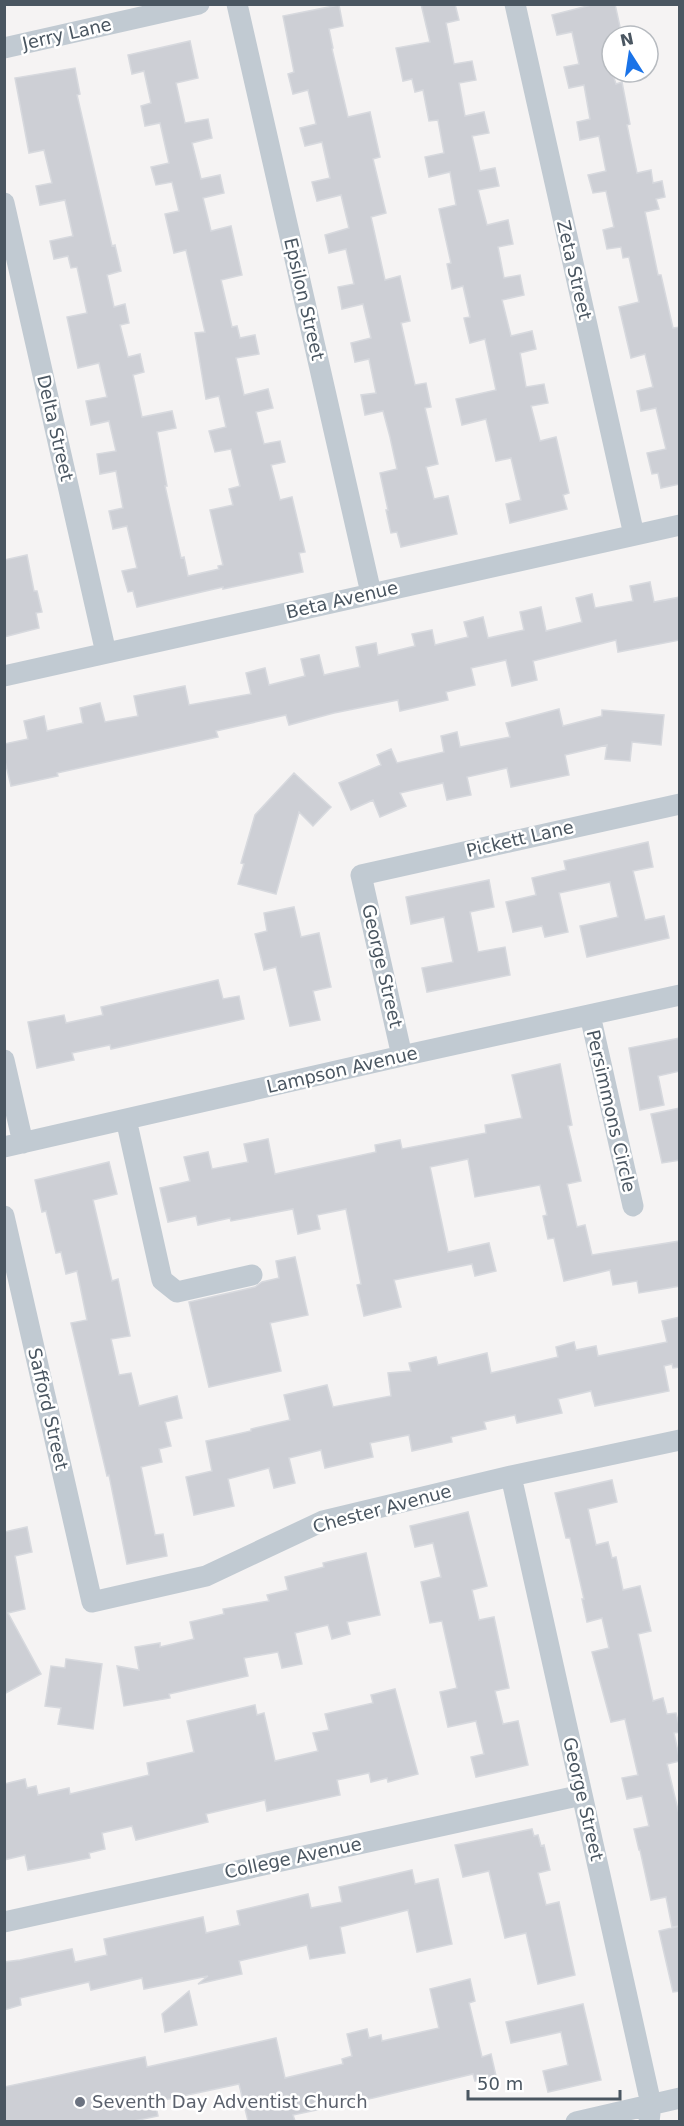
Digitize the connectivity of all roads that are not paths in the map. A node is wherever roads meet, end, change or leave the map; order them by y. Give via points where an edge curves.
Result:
1 (199, 4) edge
2 (237, 4) edge
3 (514, 4) edge
4 (4, 48) edge
5 (4, 203) edge
6 (680, 525) edge
7 (634, 535) junction
8 (371, 593) junction
9 (106, 653) junction
10 (4, 676) edge
11 (680, 804) edge
12 (361, 875) joint
13 (680, 995) edge
14 (590, 1015) junction
15 (402, 1056) junction
16 (4, 1060) edge
17 (126, 1119) junction
18 (14, 1145) edge
19 (633, 1206) dead end
20 (4, 1216) edge
21 (252, 1275) dead end
22 (680, 1440) edge
23 (511, 1476) junction
24 (92, 1602) joint
25 (582, 1795) junction
26 (4, 1922) edge
27 (680, 2098) edge
28 (650, 2113) edge
29 (576, 2121) edge

1 - 4 street, Jerry Lane
2 - 8 street, Epsilon Street
3 - 7 street, Zeta Street
5 - 9 street, Delta Street
6 - 7 street, Beta Avenue
7 - 8 street, Beta Avenue
8 - 9 street, Beta Avenue
9 - 10 street, Beta Avenue
11 - 12 street, Pickett Lane
12 - 15 street, George Street
13 - 14 street, Lampson Avenue
14 - 15 street, Lampson Avenue
14 - 19 street, Persimmons Circle
15 - 17 street, Lampson Avenue
16 - 18 street
17 - 18 street, Lampson Avenue
17 - 21 street via 162,1280 177,1292
20 - 24 street, Safford Street
22 - 23 street, Chester Avenue
23 - 24 street, Chester Avenue via 323,1521 206,1576
23 - 25 street, George Street
25 - 26 street, College Avenue
25 - 28 street, George Street
27 - 28 street
28 - 29 street

